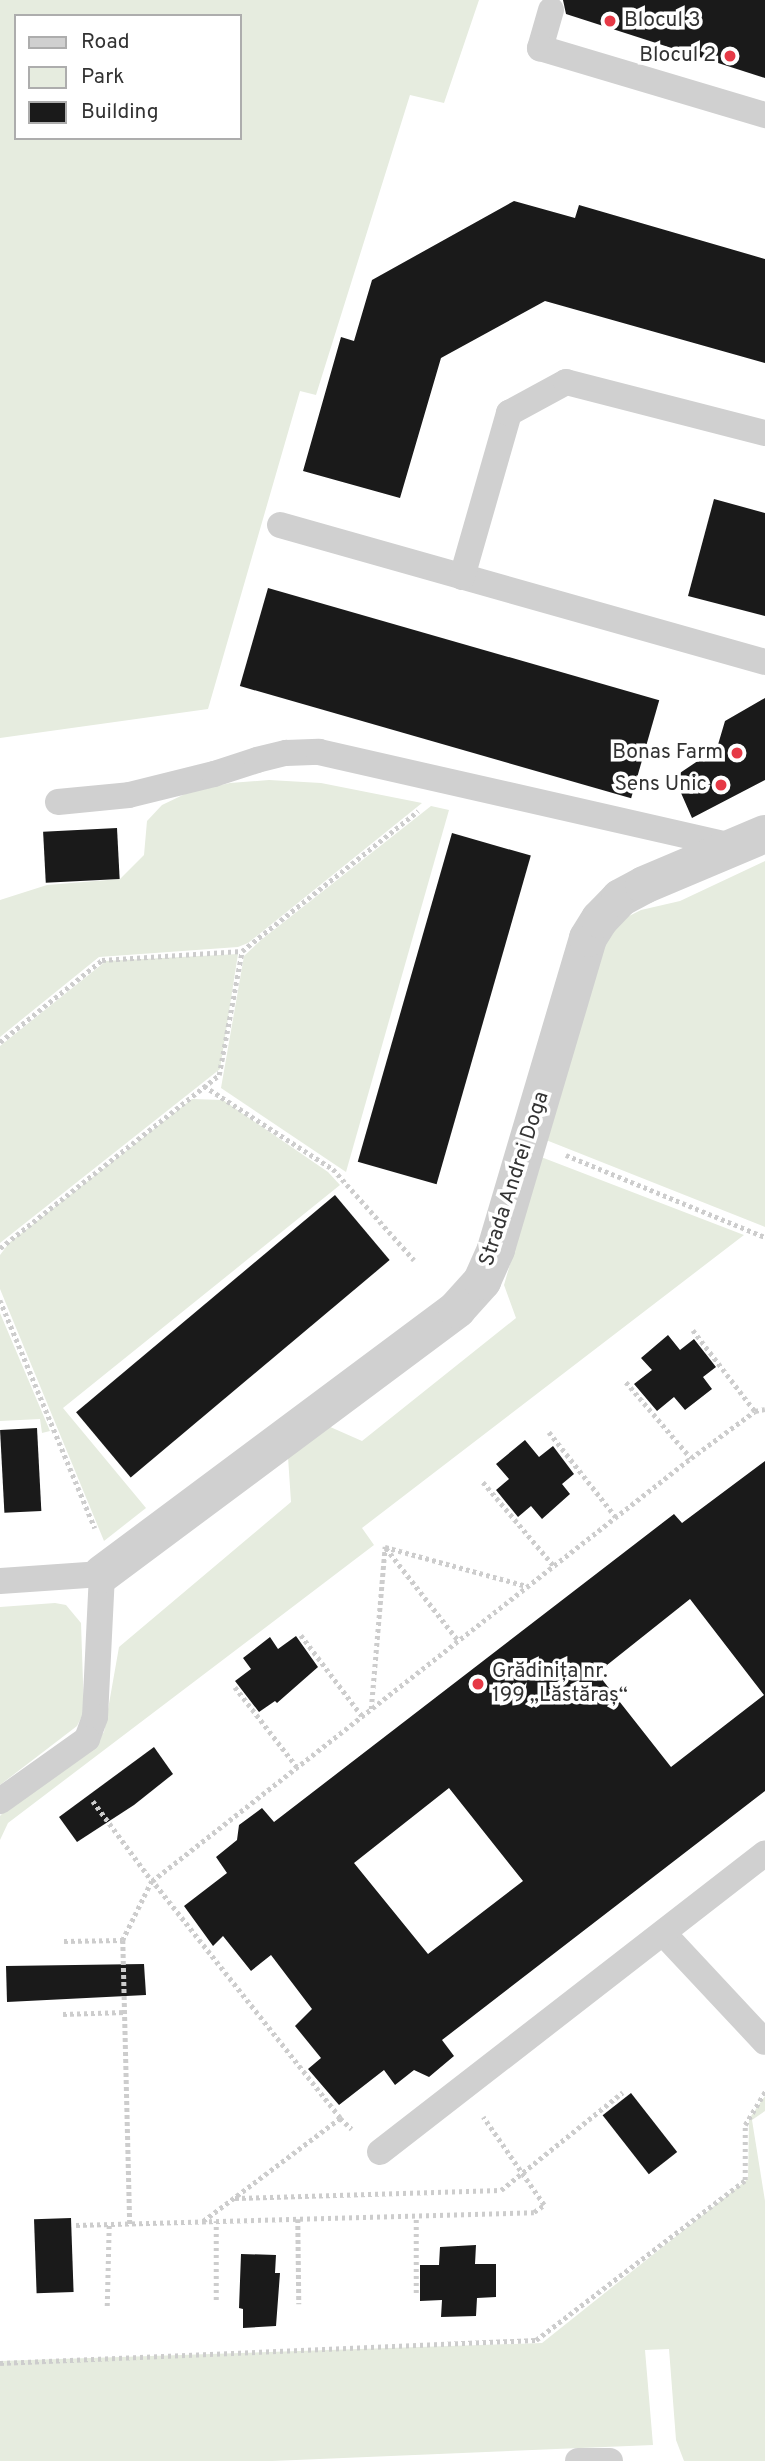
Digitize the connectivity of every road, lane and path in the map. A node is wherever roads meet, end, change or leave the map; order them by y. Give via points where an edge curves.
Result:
1 (551, 10) dead end
2 (765, 115) edge
3 (765, 433) edge
4 (279, 525) dead end
5 (462, 577) junction
6 (765, 662) edge
7 (454, 783) junction
8 (58, 802) dead end
9 (752, 841) edge
10 (242, 951) junction
11 (0, 1042) edge
12 (204, 1086) junction
13 (529, 1140) junction
14 (765, 1237) edge
15 (0, 1248) edge
16 (415, 1260) dead end
17 (0, 1300) edge
18 (693, 1330) dead end
19 (626, 1382) dead end
20 (765, 1409) edge
21 (755, 1410) junction
22 (549, 1432) dead end
23 (691, 1458) junction
24 (483, 1482) dead end
25 (616, 1517) junction
26 (386, 1547) junction
27 (554, 1566) junction
28 (106, 1571) junction
29 (0, 1581) edge
30 (528, 1586) junction
31 (301, 1635) dead end
32 (459, 1640) junction
33 (235, 1687) dead end
34 (371, 1709) junction
35 (362, 1716) junction
36 (297, 1767) junction
37 (0, 1801) edge
38 (93, 1801) dead end
39 (765, 1853) edge
40 (152, 1881) junction
41 (663, 1933) junction
42 (123, 1940) junction
43 (64, 1941) dead end
44 (125, 2012) junction
45 (63, 2014) dead end
46 (765, 2042) edge
47 (463, 2088) junction
48 (623, 2092) dead end
49 (765, 2092) edge
50 (380, 2152) dead end
51 (523, 2175) junction
52 (233, 2198) junction
53 (416, 2216) junction
54 (298, 2219) junction
55 (203, 2221) junction
56 (216, 2221) junction
57 (109, 2224) junction
58 (130, 2224) junction
59 (76, 2225) dead end
60 (416, 2293) dead end
61 (216, 2300) dead end
62 (299, 2304) dead end
63 (107, 2306) dead end
64 (0, 2363) edge
65 (579, 2461) edge
66 (610, 2461) edge

1 - 2 lane via 540,48
3 - 5 lane via 566,382 509,413
4 - 5 lane
5 - 6 lane
7 - 8 lane via 319,752 286,753 129,795
7 - 9 lane
7 - 10 path
9 - 13 street, Strada Andrei Doga via 644,885 620,898 600,919 588,938
10 - 11 path via 102,960
10 - 12 path via 222,1069
12 - 15 path
12 - 16 path via 332,1168
13 - 14 path
13 - 28 street, Strada Andrei Doga via 496,1249 482,1281 457,1309
17 - 28 path
18 - 21 path
19 - 23 path
20 - 21 path
21 - 23 path
22 - 25 path
23 - 25 path
24 - 27 path
25 - 27 path
26 - 30 path
26 - 32 path
26 - 34 path
27 - 30 path
28 - 29 lane
28 - 37 lane via 95,1717 87,1739
30 - 32 path
31 - 35 path
32 - 34 path
33 - 36 path
34 - 35 path
35 - 36 path
36 - 40 path
38 - 40 path
39 - 41 lane
40 - 42 path
40 - 52 path via 340,2118
41 - 46 lane
41 - 47 lane
42 - 43 path
42 - 44 path
44 - 45 path
44 - 58 path
47 - 50 lane
47 - 51 path
48 - 51 path
49 - 64 path via 745,2125 745,2180 536,2340
51 - 52 path via 501,2190
51 - 53 path via 544,2205 534,2213
52 - 55 path
53 - 54 path
53 - 60 path
54 - 56 path
54 - 62 path
55 - 56 path
55 - 58 path
56 - 61 path
57 - 58 path
57 - 59 path
57 - 63 path
65 - 66 lane

